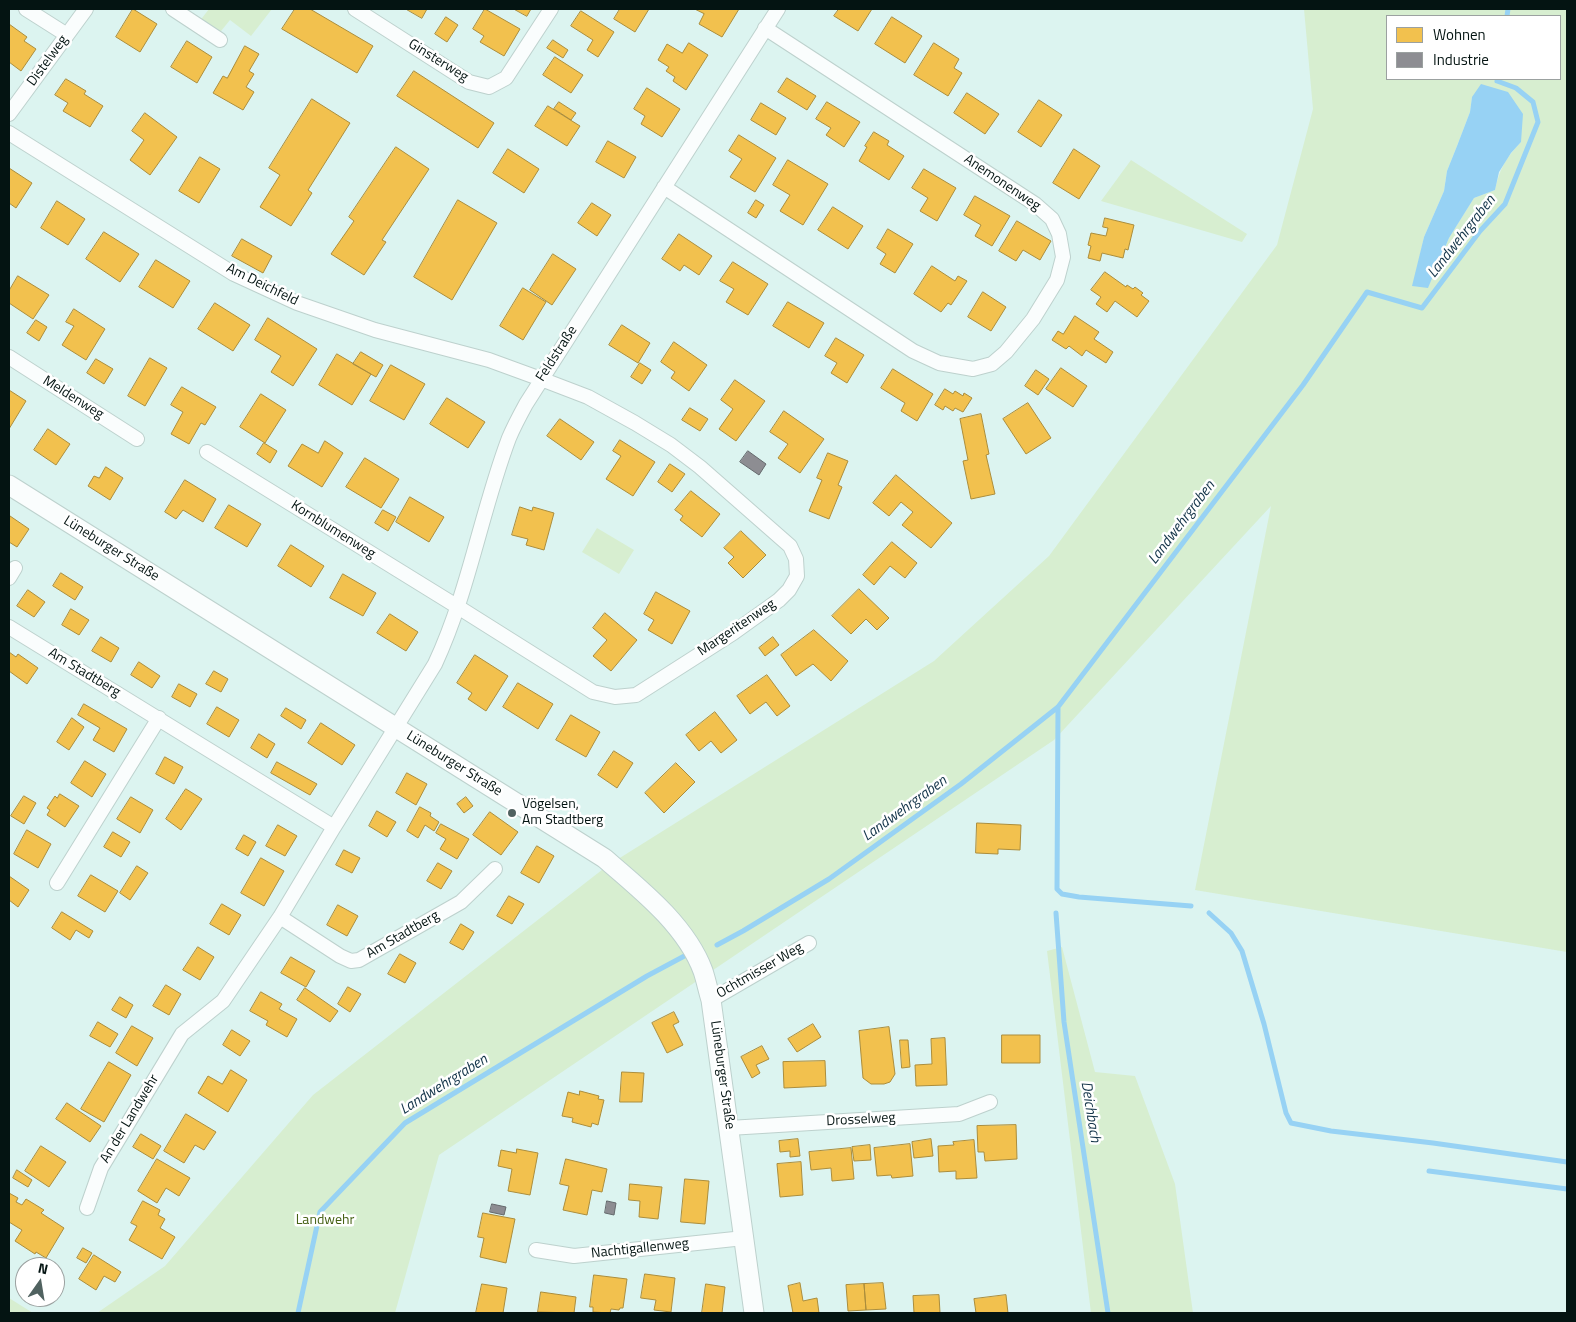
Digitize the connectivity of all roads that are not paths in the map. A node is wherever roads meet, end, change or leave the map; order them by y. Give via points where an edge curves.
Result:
1 (26, 9) edge
2 (86, 9) edge
3 (173, 9) edge
4 (354, 9) edge
5 (551, 9) edge
6 (778, 9) edge
7 (765, 28) junction
8 (67, 34) junction
9 (220, 40) dead end
10 (9, 114) edge
11 (9, 133) edge
12 (664, 187) junction
13 (9, 357) edge
14 (541, 379) junction
15 (137, 438) dead end
16 (207, 452) dead end
17 (9, 485) edge
18 (458, 607) junction
19 (9, 627) edge
20 (159, 718) junction
21 (396, 728) junction
22 (334, 827) junction
23 (495, 869) dead end
24 (57, 884) dead end
25 (280, 916) junction
26 (809, 942) dead end
27 (711, 1000) junction
28 (990, 1102) dead end
29 (729, 1128) junction
30 (87, 1208) dead end
31 (744, 1238) junction
32 (536, 1250) dead end
33 (754, 1313) edge

1 - 8 street
2 - 8 street, Distelweg
3 - 9 street
4 - 5 street, Ginsterweg via 469,82 489,87 506,78
6 - 7 street, Feldstraße
7 - 12 street, Feldstraße
7 - 12 street, Anemonenweg via 1035,204 1052,219 1060,234 1063,257 1057,280 1033,319 992,364 973,370 939,363 913,351
8 - 10 street, Distelweg
11 - 14 street, Am Deichfeld via 234,274 297,302 375,330 489,360
12 - 14 street, Feldstraße
13 - 15 street, Meldenweg
14 - 18 street, Feldstraße via 510,436
14 - 18 street, Margeritenweg via 588,397 671,445 700,467 790,546 796,558 797,576 779,600 733,633 636,695 615,698 593,692
16 - 18 street, Kornblumenweg
17 - 21 street, Lüneburger Straße
18 - 21 street, Feldstraße via 435,664
19 - 20 street, Am Stadtberg
20 - 22 street, Am Stadtberg
20 - 24 street
21 - 22 street
21 - 27 street, Lüneburger Straße via 604,858 640,888 686,940 702,969
22 - 25 street
23 - 25 street, Am Stadtberg via 460,902 359,960 340,956
25 - 30 street, An der Landwehr via 222,1001 182,1034 101,1168
26 - 27 street, Ochtmisser Weg
27 - 29 street, Lüneburger Straße
28 - 29 street, Drosselweg via 959,1114
29 - 31 street, Lüneburger Straße
31 - 32 street, Nachtigallenweg via 574,1256
31 - 33 street, Lüneburger Straße

